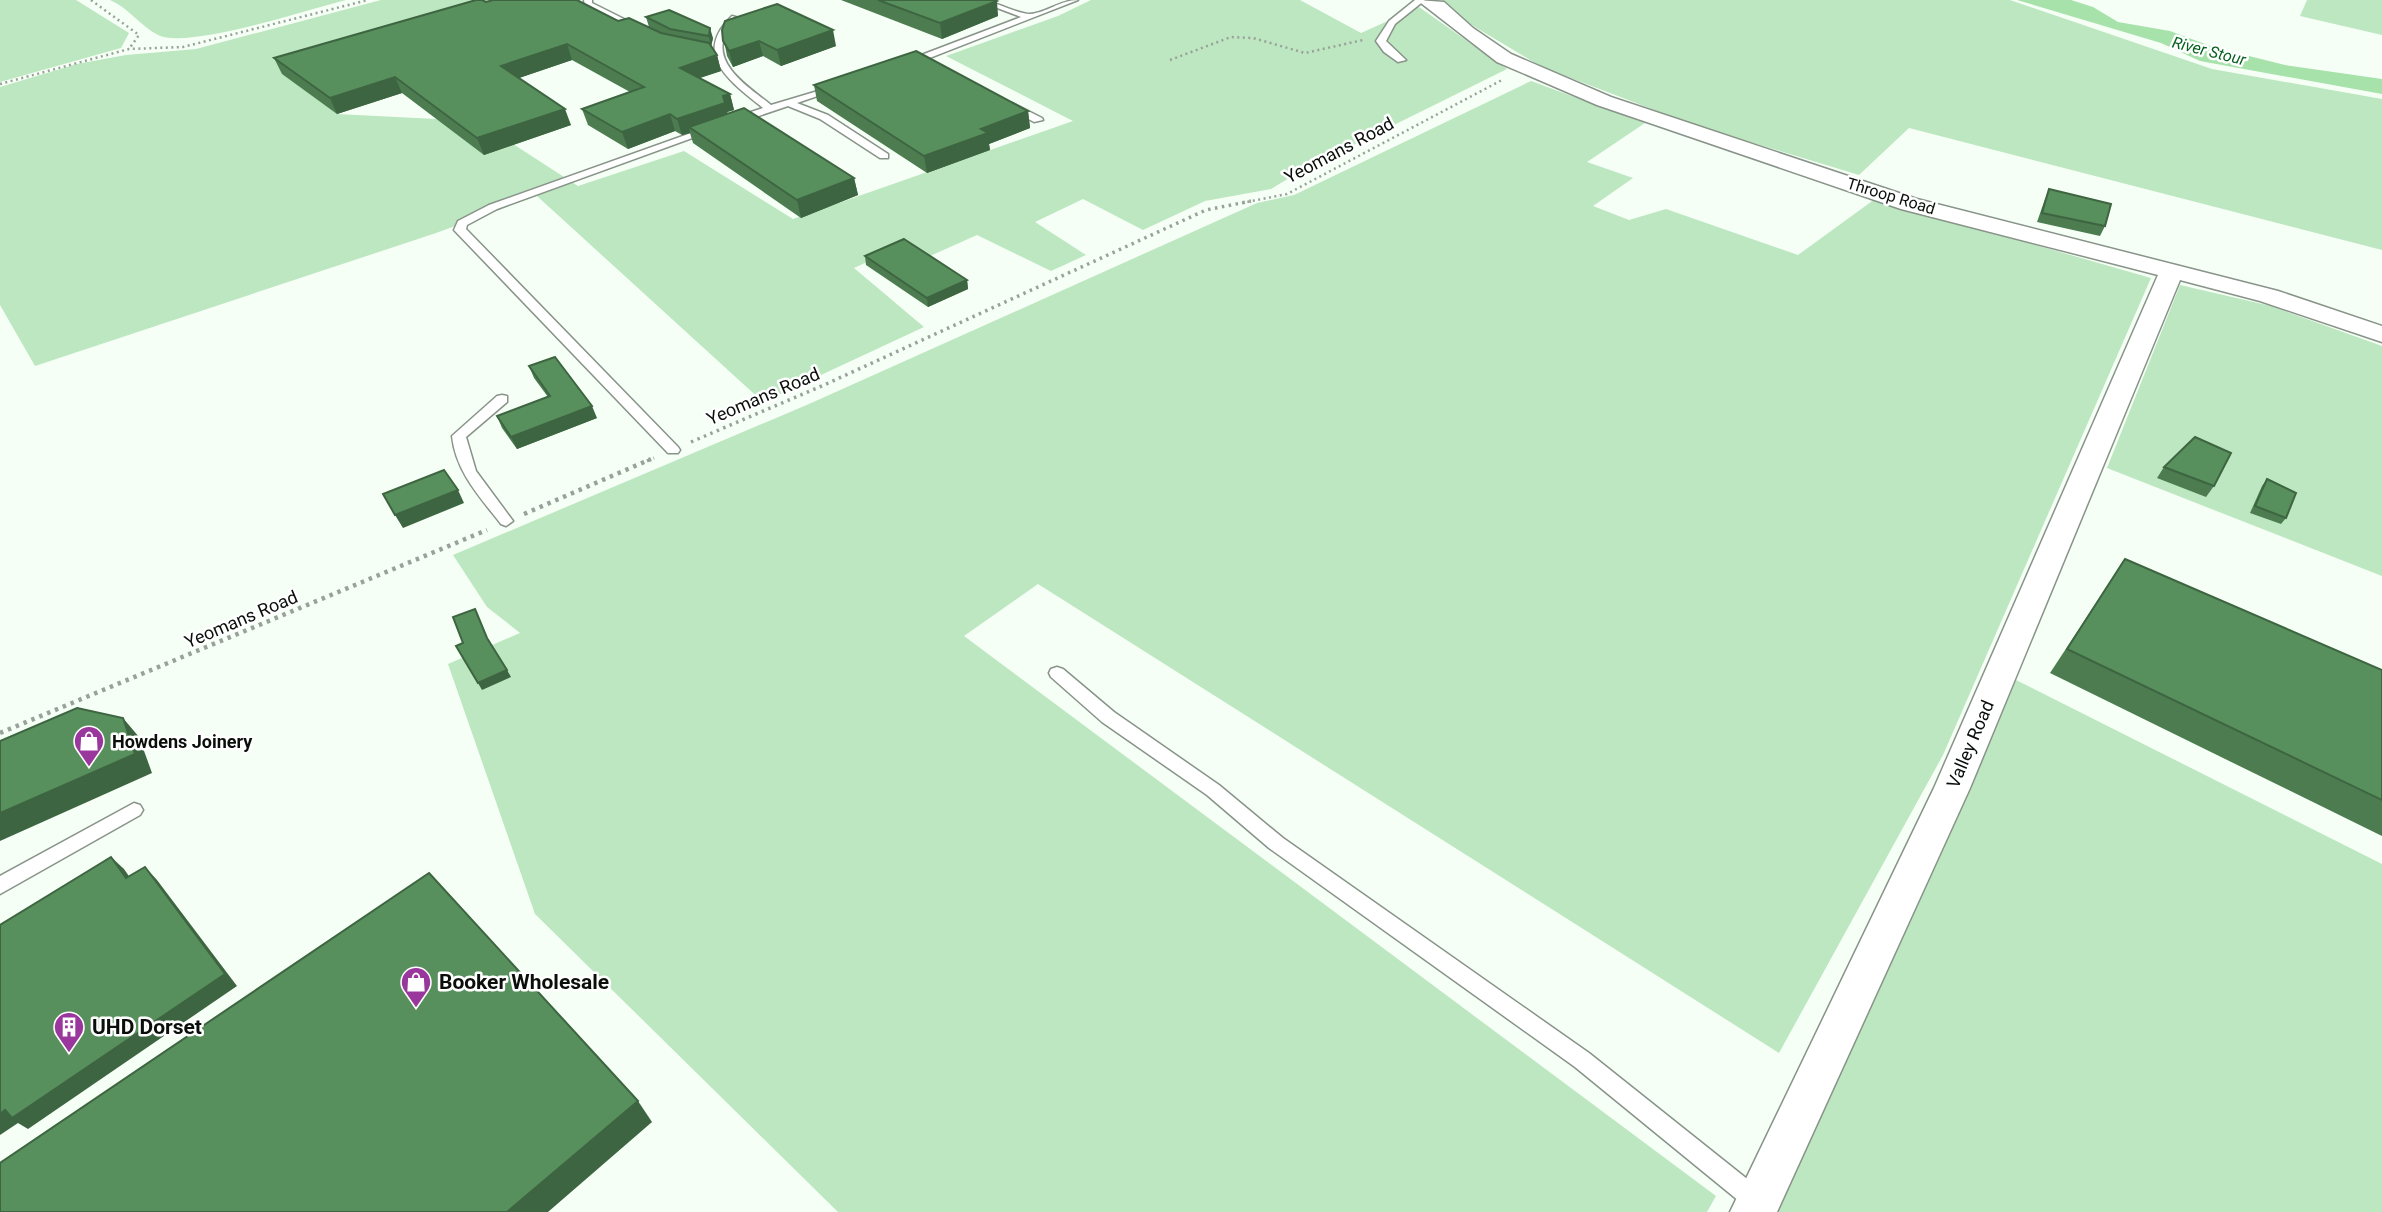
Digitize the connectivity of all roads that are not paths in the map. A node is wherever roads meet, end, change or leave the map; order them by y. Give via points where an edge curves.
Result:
1 (588, 0) edge
2 (980, 0) edge
3 (1074, 0) edge
4 (1423, 0) edge
5 (1030, 16) junction
6 (735, 18) edge
7 (657, 38) edge
8 (924, 58) junction
9 (1401, 60) dead end
10 (935, 64) edge
11 (889, 69) edge
12 (841, 85) edge
13 (1003, 101) edge
14 (788, 103) junction
15 (770, 109) junction
16 (1038, 120) dead end
17 (884, 156) dead end
18 (2172, 270) junction
19 (2382, 334) edge
20 (502, 399) dead end
21 (673, 450) road end
22 (506, 521) road end
23 (1056, 673) dead end
24 (134, 810) dead end
25 (0, 886) edge
26 (1756, 1207) edge

1 - 7 lane via 587,4
2 - 5 lane
3 - 5 lane
4 - 9 lane via 1383,33 1381,41
4 - 18 street, Throop Road via 1438,6 1504,58 1604,101 1909,204
5 - 8 lane
6 - 15 lane via 720,34 714,54 733,78
8 - 10 lane
8 - 11 lane
12 - 14 lane
13 - 16 lane
14 - 15 lane
14 - 17 lane via 824,117
15 - 21 lane via 534,192 462,223 460,230
18 - 19 street, Throop Road
18 - 26 street, Valley Road via 1952,788
20 - 22 lane via 459,436 459,450 466,468
23 - 26 lane via 1276,843 1582,1060
24 - 25 lane

